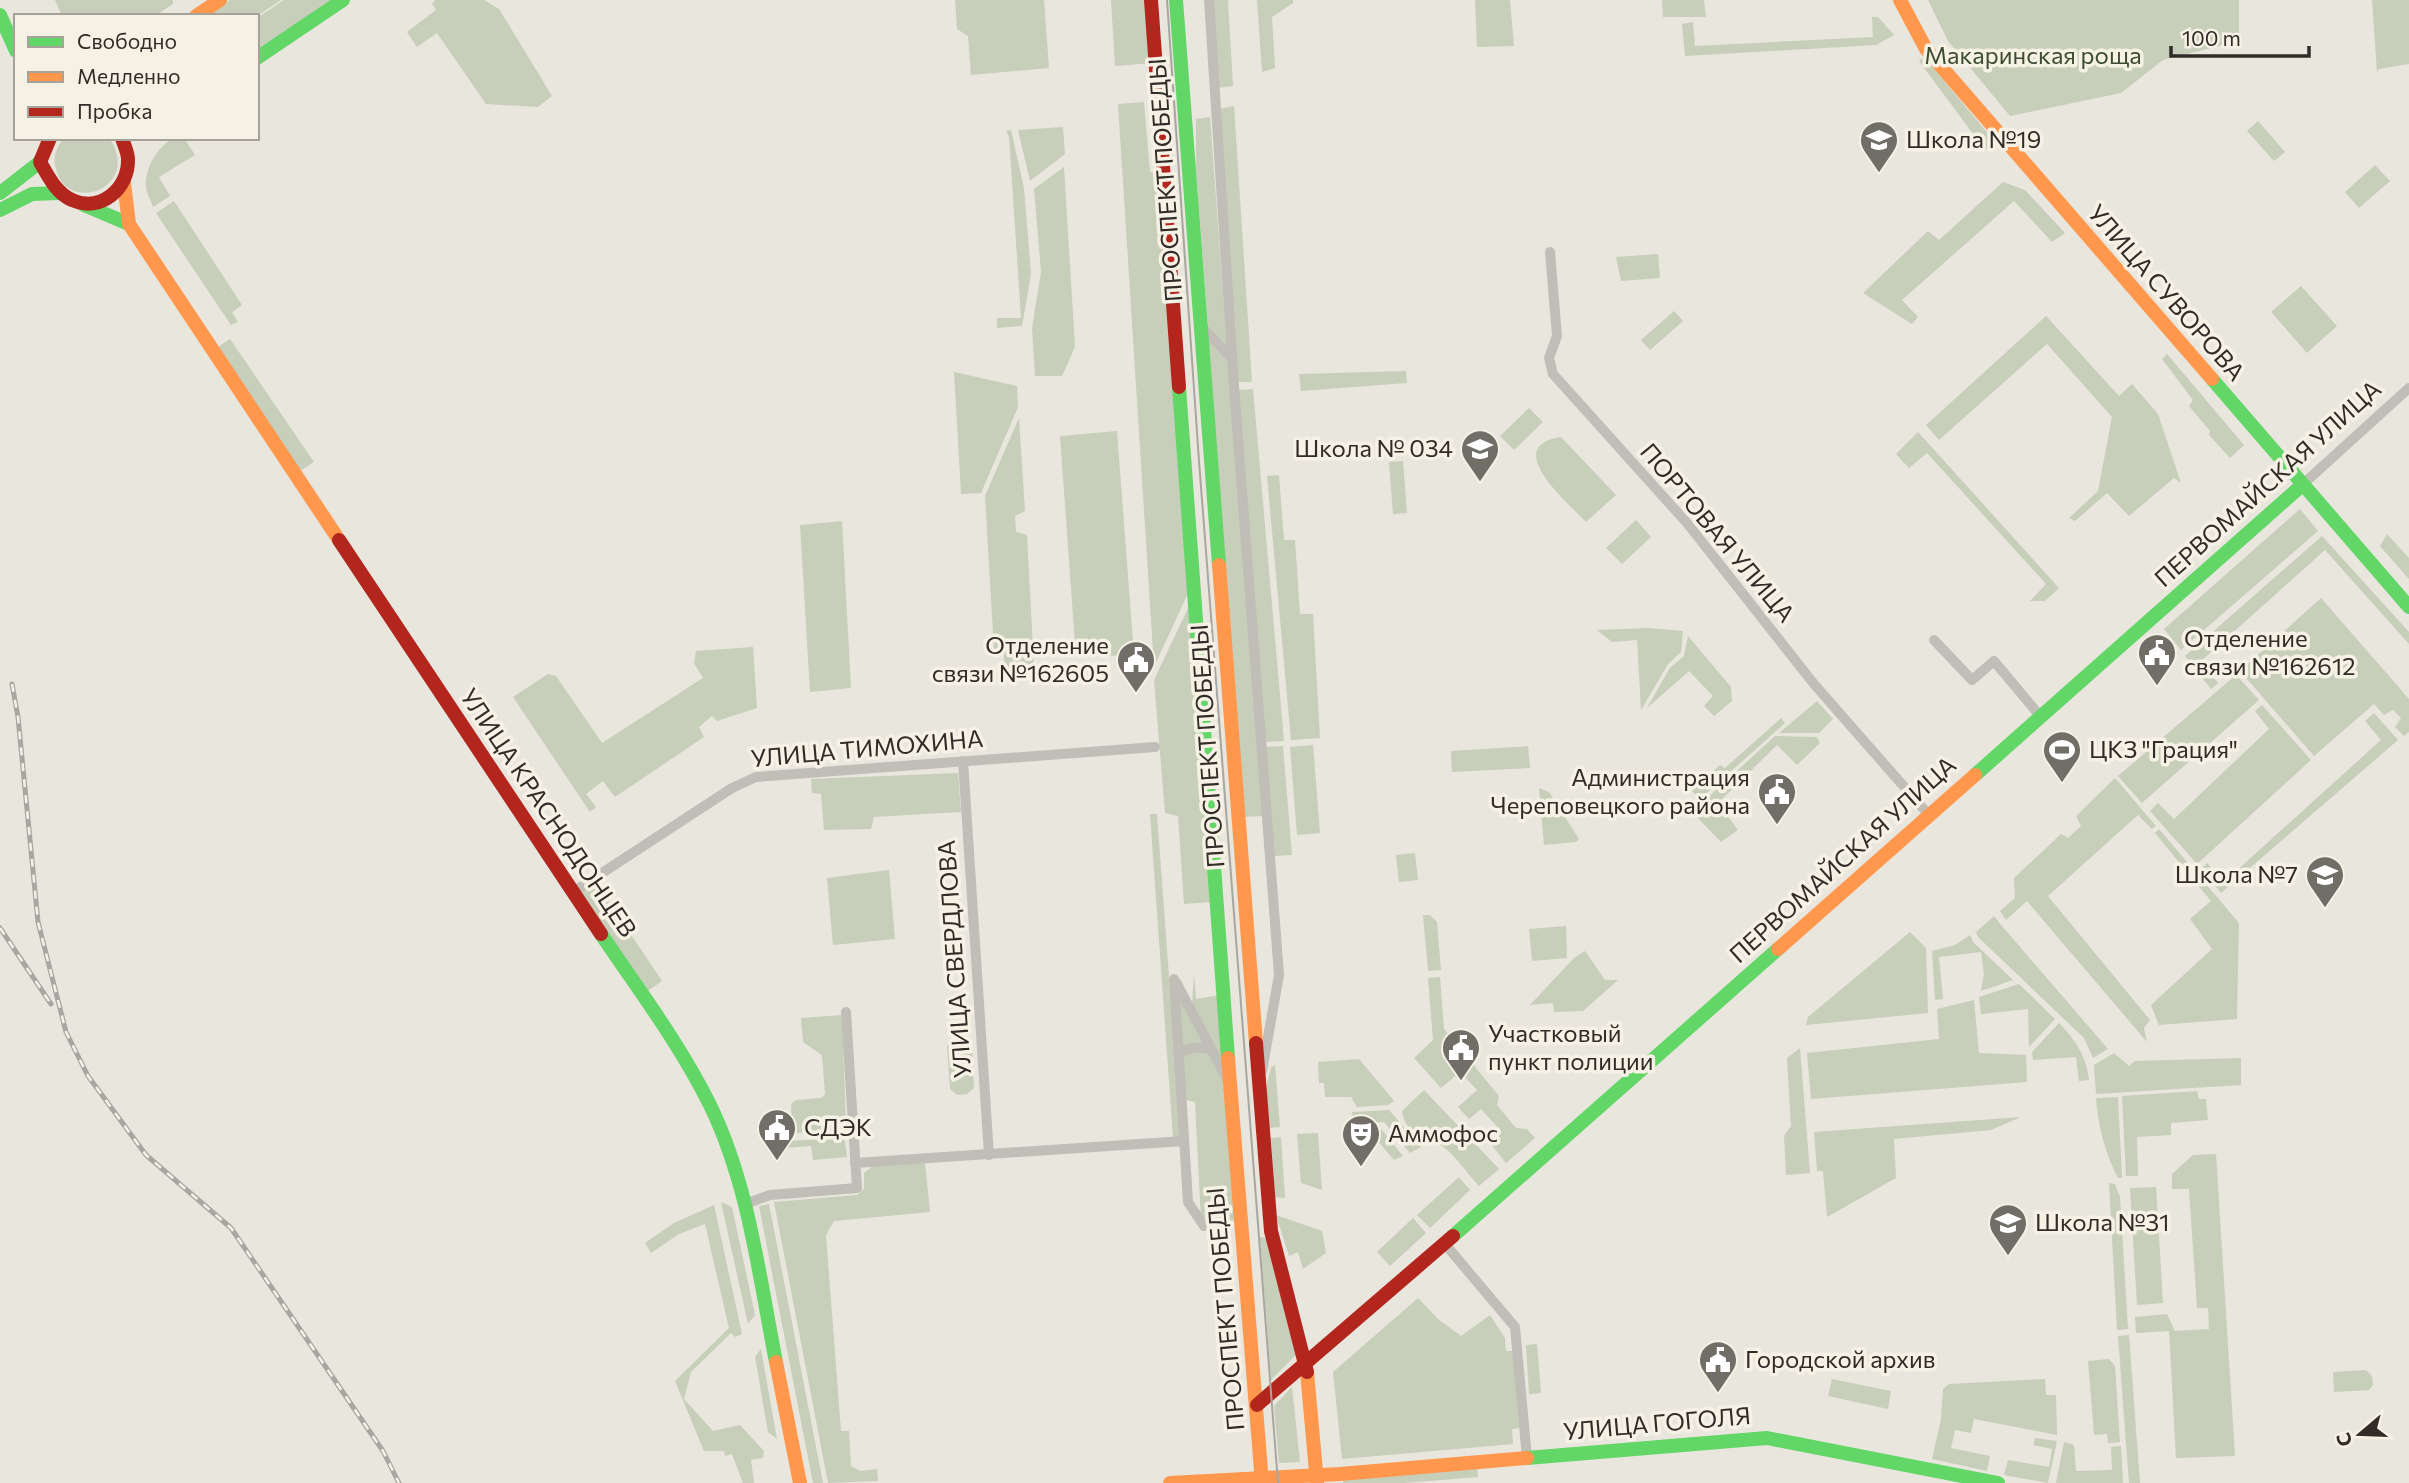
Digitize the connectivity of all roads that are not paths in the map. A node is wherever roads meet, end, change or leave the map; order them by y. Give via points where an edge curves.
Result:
1 (220, 0) edge
2 (343, 0) edge
3 (1152, 0) edge
4 (1176, 0) edge
5 (1209, 0) edge
6 (1900, 0) edge
7 (199, 14) edge
8 (0, 15) edge
9 (14, 46) edge
10 (259, 57) edge
11 (49, 140) edge
12 (125, 144) edge
13 (40, 162) junction
14 (124, 183) junction
15 (0, 193) edge
16 (59, 194) junction
17 (83, 204) junction
18 (0, 210) edge
19 (129, 224) junction
20 (1550, 252) dead end
21 (1199, 323) junction
22 (1232, 359) junction
23 (2409, 388) edge
24 (2301, 486) junction
25 (2409, 607) edge
26 (1934, 640) dead end
27 (2040, 716) junction
28 (1155, 747) dead end
29 (964, 761) junction
30 (1928, 814) junction
31 (573, 892) junction
32 (846, 1012) dead end
33 (1212, 1050) junction
34 (1179, 1055) junction
35 (1258, 1084) junction
36 (1230, 1085) junction
37 (1184, 1141) junction
38 (989, 1155) junction
39 (855, 1163) junction
40 (745, 1204) junction
41 (1204, 1226) dead end
42 (1445, 1244) junction
43 (1306, 1363) junction
44 (1257, 1405) junction
45 (1527, 1458) junction
46 (1317, 1479) edge
47 (1262, 1480) edge
48 (800, 1483) edge
49 (1170, 1483) edge
50 (1297, 1483) edge
51 (1998, 1483) edge

1 - 7 main road
2 - 10 main road
3 - 36 main road, ПРОСПЕКТ ПОБЕДЫ
4 - 21 main road, ПРОСПЕКТ ПОБЕДЫ
5 - 22 street
6 - 24 main road, УЛИЦА СУВОРОВА via 1926,49
8 - 9 main road
11 - 13 main road
12 - 14 main road, УЛИЦА КРАСНОДОНЦЕВ via 129,166
13 - 15 main road
13 - 16 main road
14 - 17 main road via 113,195
14 - 19 main road, УЛИЦА КРАСНОДОНЦЕВ
16 - 17 main road
16 - 18 main road via 32,194
17 - 19 main road
19 - 31 main road, УЛИЦА КРАСНОДОНЦЕВ
20 - 30 street, ПОРТОВАЯ УЛИЦА via 1557,335 1549,358 1553,374 1687,523 1814,684
21 - 22 street
21 - 35 main road, ПРОСПЕКТ ПОБЕДЫ
22 - 35 street via 1279,975
23 - 24 street, ПЕРВОМАЙСКАЯ УЛИЦА
24 - 25 main road, УЛИЦА СУВОРОВА
24 - 27 main road, ПЕРВОМАЙСКАЯ УЛИЦА
26 - 27 street via 1972,680 1994,661
27 - 30 main road, ПЕРВОМАЙСКАЯ УЛИЦА
28 - 29 street, УЛИЦА ТИМОХИНА
29 - 31 street, УЛИЦА ТИМОХИНА via 756,777
29 - 38 street, УЛИЦА СВЕРДЛОВА
30 - 42 main road, ПЕРВОМАЙСКАЯ УЛИЦА
31 - 40 main road, УЛИЦА КРАСНОДОНЦЕВ via 704,1094 729,1151
32 - 39 street
33 - 34 street via 1199,1046
33 - 34 street via 1174,979
33 - 36 street
34 - 37 street
35 - 43 main road, ПРОСПЕКТ ПОБЕДЫ via 1271,1231
36 - 44 main road, ПРОСПЕКТ ПОБЕДЫ
37 - 38 street
37 - 41 street via 1188,1202
38 - 39 street
39 - 40 street via 857,1188 770,1195
40 - 48 main road, УЛИЦА КРАСНОДОНЦЕВ
42 - 43 main road, ПЕРВОМАЙСКАЯ УЛИЦА
42 - 45 street via 1515,1326
43 - 44 main road, ПЕРВОМАЙСКАЯ УЛИЦА
43 - 46 main road, ПРОСПЕКТ ПОБЕДЫ
44 - 47 main road, ПРОСПЕКТ ПОБЕДЫ
45 - 46 main road, УЛИЦА ГОГОЛЯ
45 - 51 main road, УЛИЦА ГОГОЛЯ via 1767,1438
46 - 47 main road, УЛИЦА ГОГОЛЯ
46 - 50 main road, УЛИЦА ГОГОЛЯ
47 - 49 main road, УЛИЦА ГОГОЛЯ

